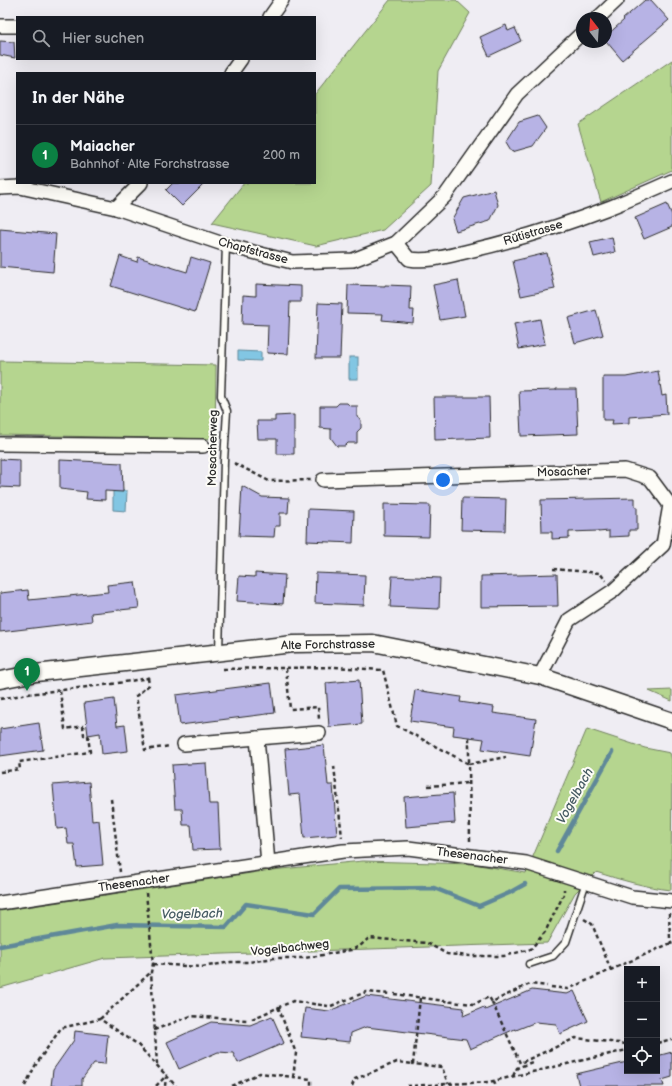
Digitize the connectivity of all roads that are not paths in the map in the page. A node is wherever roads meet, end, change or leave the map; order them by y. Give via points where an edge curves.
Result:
1 (282, 0) edge
2 (617, 0) edge
3 (604, 12) edge
4 (271, 16) edge
5 (0, 26) edge
6 (16, 26) edge
7 (576, 39) edge
8 (240, 60) edge
9 (232, 72) edge
10 (672, 181) edge
11 (140, 184) edge
12 (0, 188) edge
13 (116, 208) junction
14 (396, 243) junction
15 (226, 245) junction
16 (0, 444) edge
17 (203, 446) dead end
18 (323, 480) road end
19 (220, 659) junction
20 (540, 676) junction
21 (0, 680) edge
22 (672, 721) edge
23 (319, 733) dead end
24 (257, 738) junction
25 (184, 744) road end
26 (268, 863) junction
27 (586, 882) junction
28 (670, 901) edge
29 (0, 903) edge
30 (529, 964) dead end

1 - 4 street
2 - 3 street
5 - 6 street
7 - 14 street, Chapfstrasse via 517,94 445,196
8 - 9 street
10 - 14 street, Rütistrasse via 611,207 535,234 432,259 409,259
11 - 13 street
12 - 13 street, Chapfstrasse via 20,187
13 - 15 street, Chapfstrasse
14 - 15 street, Chapfstrasse via 352,260 292,262
15 - 19 lane, Mosacherweg via 221,396 227,411
16 - 17 street
18 - 20 street, Mosacher via 625,470 650,478 670,505 663,545 613,591 570,620
19 - 20 street, Alte Forchstrasse via 293,644 373,643
19 - 21 street, Alte Forchstrasse via 36,673
20 - 22 street, Alte Forchstrasse
23 - 24 street
24 - 25 street
24 - 26 street
26 - 27 street, Thesenacher via 343,851 408,848 526,864
26 - 29 street, Thesenacher
27 - 28 street, Thesenacher via 632,897
27 - 30 lane via 566,942 553,956

